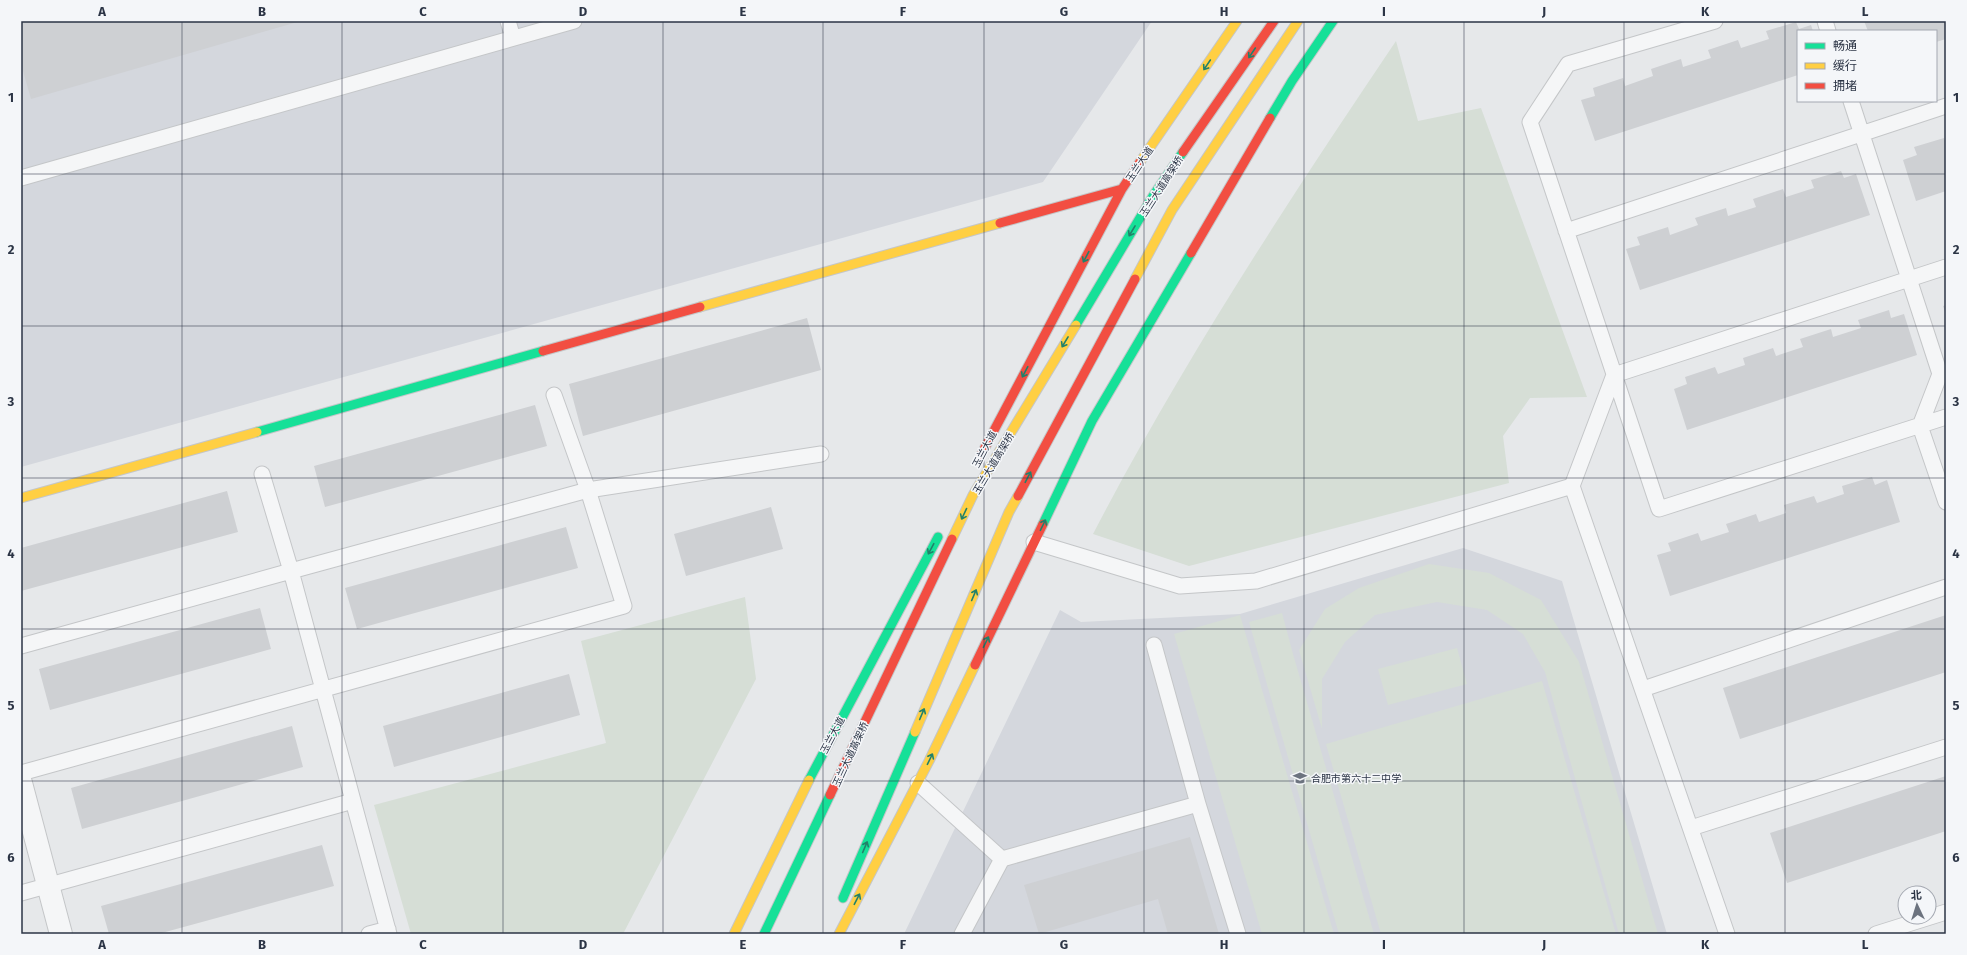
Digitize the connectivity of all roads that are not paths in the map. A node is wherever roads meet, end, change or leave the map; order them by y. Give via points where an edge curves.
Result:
1 (508, 21) edge
2 (574, 21) edge
3 (1238, 21) edge
4 (1274, 21) edge
5 (1298, 21) edge
6 (1333, 21) edge
7 (1715, 21) edge
8 (513, 38) junction
9 (1851, 102) edge
10 (1946, 106) edge
11 (1862, 134) junction
12 (21, 178) edge
13 (1122, 189) junction
14 (1566, 231) junction
15 (1946, 267) edge
16 (1909, 279) junction
17 (1614, 375) junction
18 (554, 395) dead end
19 (1946, 417) edge
20 (1920, 426) junction
21 (821, 454) dead end
22 (976, 465) dead end
23 (262, 474) dead end
24 (1572, 486) junction
25 (588, 490) junction
26 (21, 498) edge
27 (1946, 502) edge
28 (942, 528) dead end
29 (1034, 542) junction
30 (291, 571) junction
31 (1946, 587) edge
32 (1154, 645) dead end
33 (21, 646) edge
34 (323, 689) junction
35 (1643, 689) junction
36 (1946, 747) edge
37 (21, 772) edge
38 (21, 783) edge
39 (918, 783) junction
40 (353, 801) junction
41 (1198, 804) junction
42 (1691, 828) junction
43 (1002, 859) junction
44 (48, 885) junction
45 (21, 893) edge
46 (840, 905) dead end
47 (1946, 912) edge
48 (389, 931) edge
49 (61, 934) edge
50 (369, 934) edge
51 (734, 934) edge
52 (764, 934) edge
53 (840, 934) edge
54 (962, 934) edge
55 (1238, 934) edge
56 (1727, 934) edge
57 (1876, 934) edge

1 - 8 lane
2 - 8 lane
3 -> 13 main road, 玉兰大道
4 -> 52 main road, 玉兰大道高架桥 via 1154,196 973,495
46 -> 5 main road via 1009,512 1172,210
29 -> 6 main road via 1092,421 1292,81
7 - 14 lane via 1568,64 1530,122
8 - 12 lane
9 - 11 lane
10 - 11 lane
11 - 14 lane
11 - 16 lane
13 -> 22 main road, 玉兰大道
13 - 26 main road
14 - 17 lane
15 - 16 lane
16 - 17 lane
16 - 20 lane via 1940,374
17 - 20 lane via 1659,509
17 - 24 lane
18 - 25 lane
19 - 20 lane
20 - 27 lane
21 - 25 lane
23 - 30 lane
24 - 29 lane via 1256,581 1180,586
24 - 35 lane
25 - 30 lane
25 - 34 lane via 624,606
28 -> 51 main road, 玉兰大道 via 819,758
39 -> 29 main road
30 - 33 lane
30 - 34 lane
31 - 35 lane
32 - 41 lane
34 - 37 lane
34 - 40 lane
35 - 42 lane
36 - 42 lane
38 - 44 street
39 - 43 lane
53 -> 39 main road
40 - 44 lane
40 - 48 lane
41 - 43 lane
41 - 55 lane
42 - 56 lane
43 - 54 lane
44 - 45 lane
44 - 49 street
47 - 57 lane
48 - 50 lane

